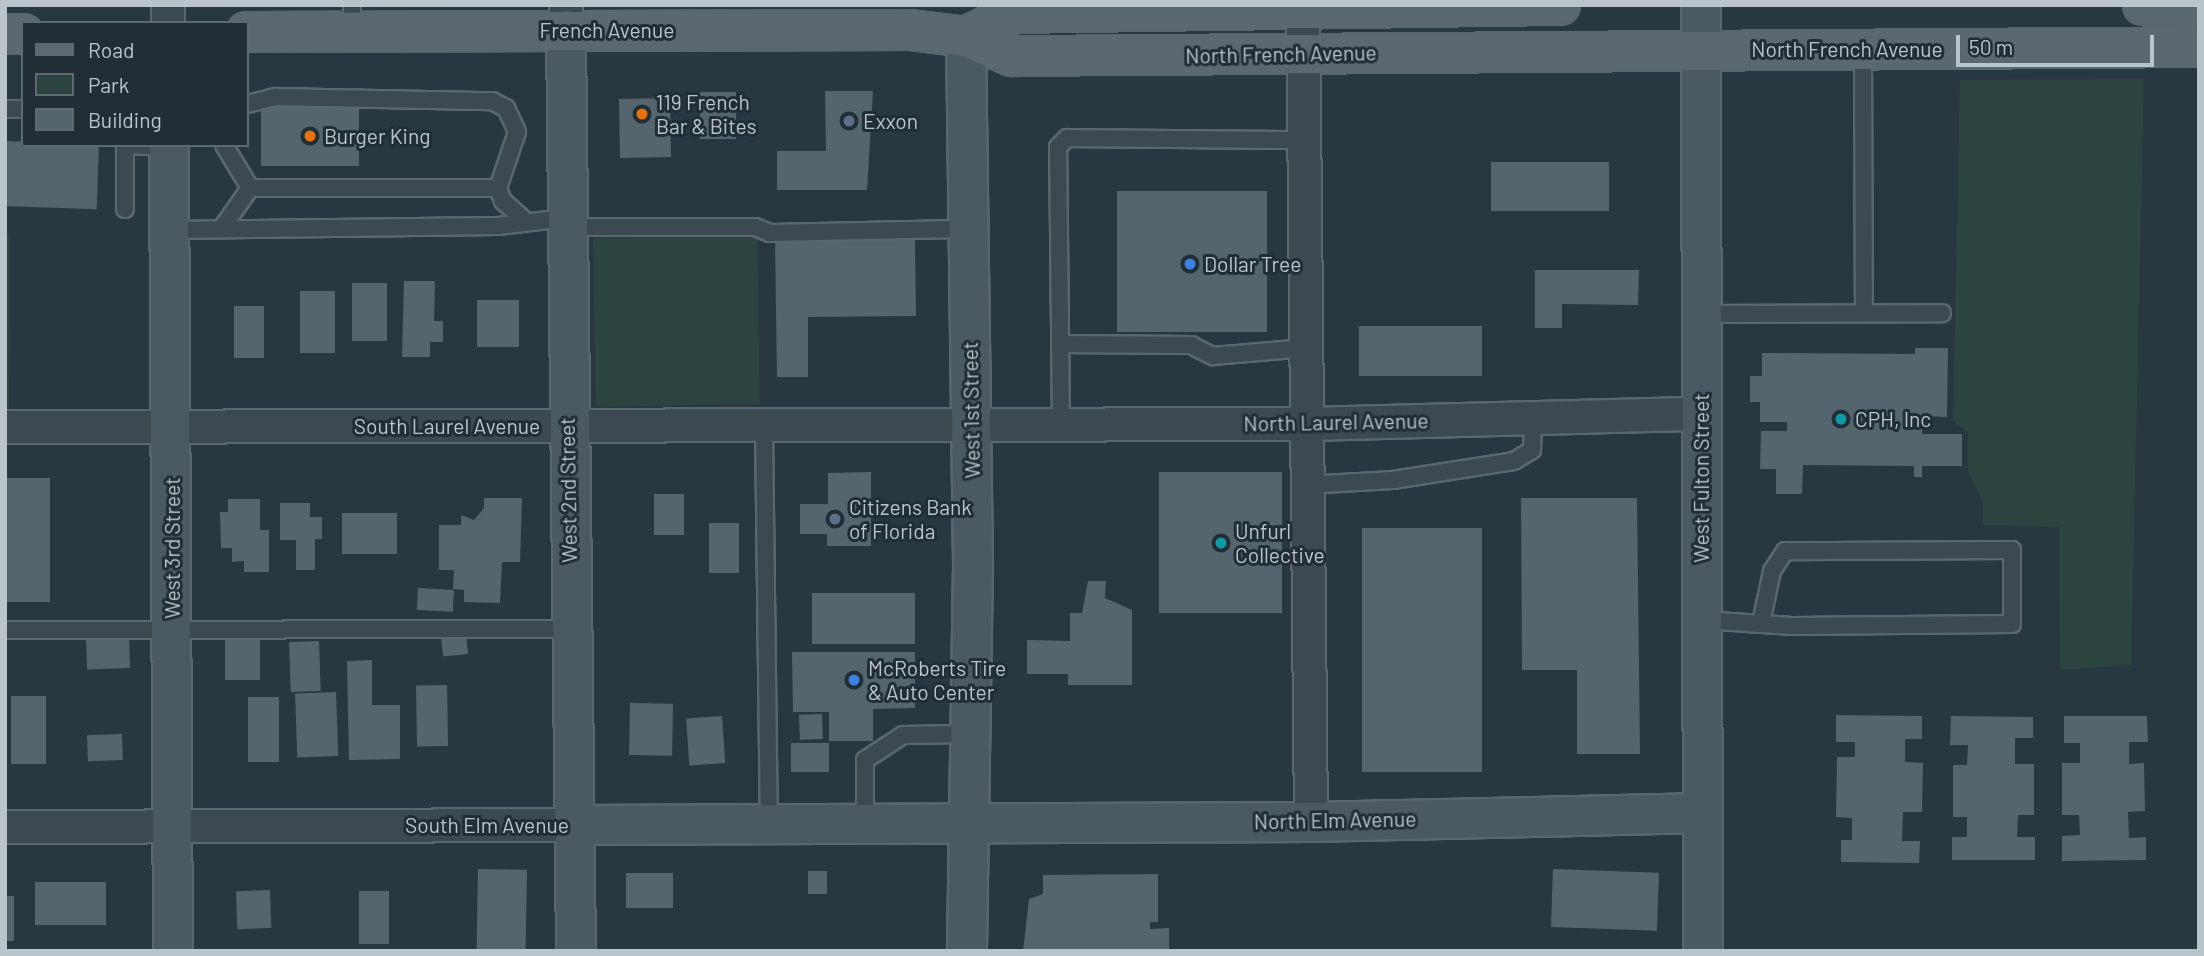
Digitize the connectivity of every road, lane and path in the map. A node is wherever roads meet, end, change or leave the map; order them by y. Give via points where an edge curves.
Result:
1 (1560, 5) edge
2 (1701, 5) edge
3 (2143, 5) edge
4 (1303, 6) edge
5 (1487, 6) edge
6 (2199, 6) edge
7 (1178, 7) edge
8 (1105, 8) edge
9 (965, 16) edge
10 (352, 18) edge
11 (566, 18) edge
12 (248, 32) edge
13 (2199, 47) edge
14 (1701, 48) junction
15 (1863, 49) junction
16 (1305, 54) junction
17 (248, 104) edge
18 (1306, 140) junction
19 (125, 147) edge
20 (169, 147) edge
21 (225, 147) edge
22 (250, 188) junction
23 (498, 188) junction
24 (125, 209) dead end
25 (523, 219) junction
26 (566, 222) junction
27 (222, 228) junction
28 (968, 229) junction
29 (170, 230) junction
30 (1864, 313) junction
31 (1942, 313) dead end
32 (1700, 314) junction
33 (1060, 344) junction
34 (1306, 348) junction
35 (1701, 414) junction
36 (1533, 418) junction
37 (972, 423) junction
38 (1306, 424) junction
39 (1061, 425) junction
40 (172, 426) junction
41 (567, 426) junction
42 (764, 426) junction
43 (5, 427) edge
44 (1306, 485) junction
45 (1702, 620) junction
46 (1761, 623) junction
47 (172, 629) junction
48 (571, 629) junction
49 (5, 631) edge
50 (967, 734) junction
51 (1703, 813) junction
52 (968, 821) junction
53 (865, 822) junction
54 (1311, 822) junction
55 (769, 823) junction
56 (576, 825) junction
57 (172, 826) junction
58 (5, 827) edge
59 (173, 951) edge
60 (576, 951) edge
61 (967, 951) edge
62 (1703, 951) edge

1 - 5 main road
2 - 14 street, West Fulton Street
3 - 6 main road
4 - 5 main road
4 - 7 main road
4 - 16 street
7 - 8 main road
8 - 9 main road
9 - 11 main road, French Avenue via 910,30 817,23
9 - 16 main road, North French Avenue via 1012,56
9 - 28 street, West 1st Street
10 - 11 main road, French Avenue
10 - 12 main road, French Avenue
11 - 26 street, West 2nd Street
13 - 15 main road, North French Avenue
14 - 15 main road, North French Avenue
14 - 16 main road, North French Avenue
14 - 32 street, West Fulton Street
15 - 30 lane
16 - 18 street
17 - 23 lane via 276,97 492,101 506,108 517,132
18 - 33 lane via 1067,138 1058,147
18 - 34 street
19 - 24 lane
20 - 29 street, West 3rd Street
21 - 22 lane
22 - 23 lane
22 - 27 lane
23 - 25 lane via 503,201
25 - 26 lane
25 - 27 lane via 498,226
26 - 28 lane via 755,227 770,233
26 - 41 street, West 2nd Street
27 - 29 lane
28 - 37 street, West 1st Street
29 - 40 street, West 3rd Street
30 - 31 lane
30 - 32 lane
32 - 35 street, West Fulton Street
33 - 34 lane via 1191,345 1213,356
33 - 39 lane
34 - 38 street
35 - 36 street, North Laurel Avenue
35 - 45 street, West Fulton Street
36 - 38 street, North Laurel Avenue
36 - 44 lane via 1532,450 1514,461 1393,480
37 - 39 street, North Laurel Avenue
37 - 42 street, South Laurel Avenue
37 - 50 street, West 1st Street
38 - 39 street, North Laurel Avenue
38 - 44 street
40 - 41 street, South Laurel Avenue
40 - 43 street, South Laurel Avenue
40 - 47 street, West 3rd Street
41 - 42 street, South Laurel Avenue
41 - 48 street, West 2nd Street
42 - 55 lane
44 - 54 street
45 - 46 lane
45 - 51 street, West Fulton Street
46 - 46 lane via 2012,624 2012,550 1785,551 1772,571
47 - 48 lane
47 - 49 lane
47 - 57 street, West 3rd Street
48 - 56 street, West 2nd Street
50 - 52 street, West 1st Street
50 - 53 lane via 903,735 865,760
51 - 54 street, North Elm Avenue
51 - 62 street, West Fulton Street
52 - 53 street, South Elm Avenue
52 - 54 street, North Elm Avenue
52 - 61 street, West 1st Street
53 - 55 street, South Elm Avenue
55 - 56 street, South Elm Avenue
56 - 57 street, South Elm Avenue
56 - 60 street, West 2nd Street
57 - 58 street, South Elm Avenue
57 - 59 street, West 3rd Street

